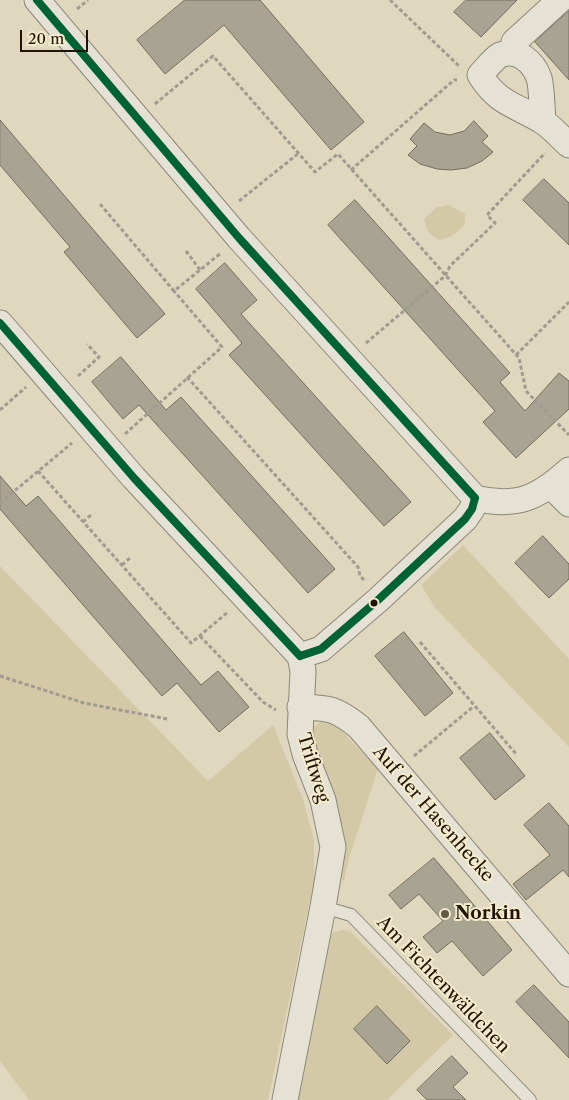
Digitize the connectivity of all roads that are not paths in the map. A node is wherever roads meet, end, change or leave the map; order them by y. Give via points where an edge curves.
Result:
1 (37, 0) edge
2 (560, 0) edge
3 (512, 52) junction
4 (558, 135) edge
5 (0, 324) edge
6 (569, 470) edge
7 (551, 486) junction
8 (474, 498) junction
9 (569, 504) edge
10 (300, 656) junction
11 (290, 708) junction
12 (323, 907) junction
13 (569, 974) edge
14 (285, 1100) edge
15 (530, 1100) edge

1 - 8 street via 239,238
2 - 3 street via 514,42
3 - 4 street via 523,56 539,78
3 - 4 street via 498,56 480,75 498,97
5 - 10 street via 108,449
6 - 7 street
7 - 8 street via 528,498 507,502
7 - 9 street
8 - 10 street via 465,519 382,596 321,649
10 - 11 street, Triftweg via 303,671
11 - 12 street, Triftweg via 323,800 333,847
11 - 13 street, Auf der Hasenhecke via 322,707 343,714 358,727
12 - 14 street, Triftweg
12 - 15 lane, Am Fichtenwäldchen via 351,916

